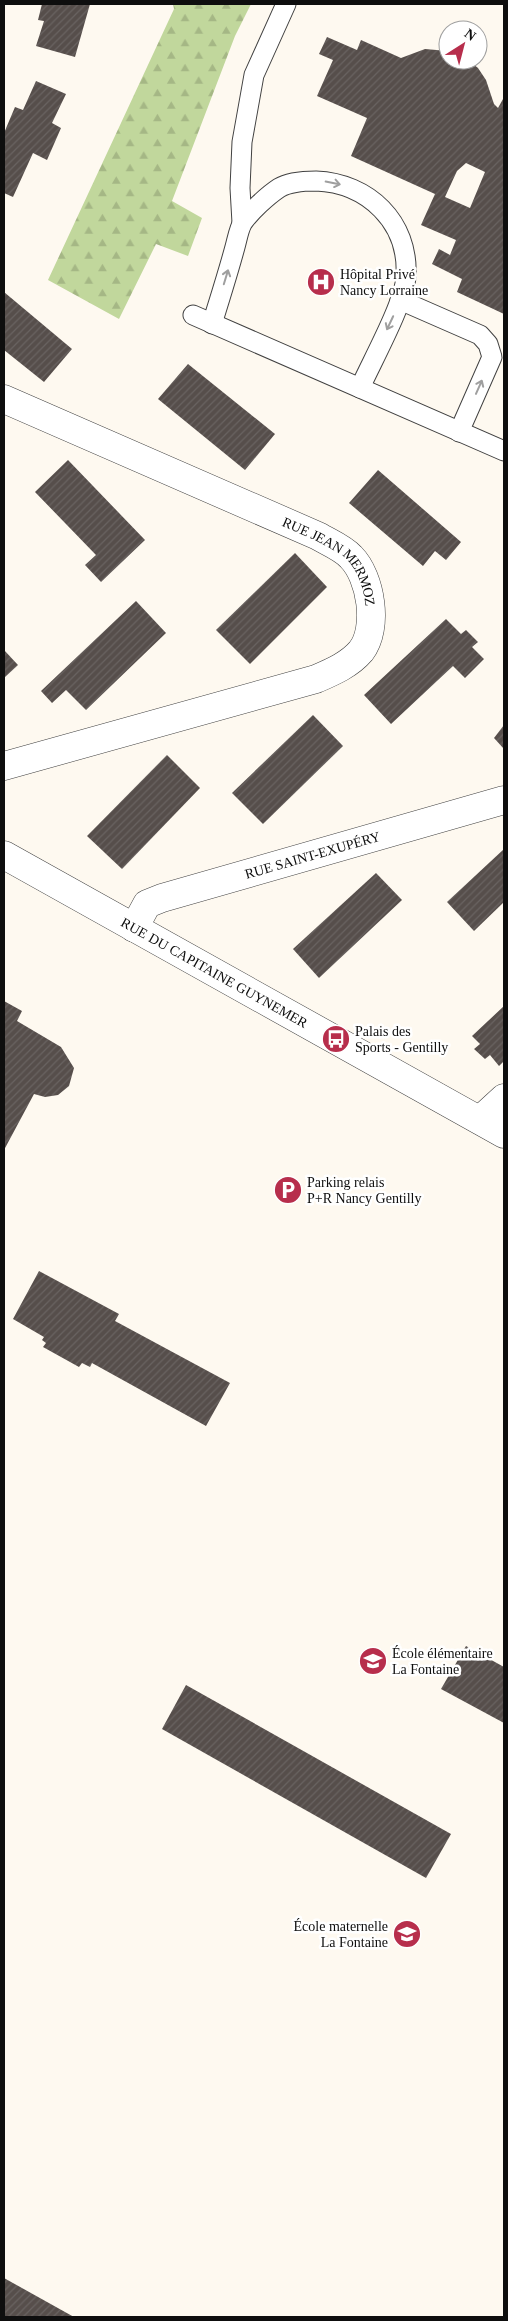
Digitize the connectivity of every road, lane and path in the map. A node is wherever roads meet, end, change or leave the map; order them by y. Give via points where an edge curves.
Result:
1 (286, 4) edge
2 (242, 223) junction
3 (400, 300) junction
4 (193, 315) dead end
5 (212, 324) junction
6 (360, 388) junction
7 (4, 398) edge
8 (459, 432) junction
9 (504, 451) edge
10 (4, 766) edge
11 (504, 800) edge
12 (4, 855) edge
13 (134, 928) junction
14 (504, 1098) edge
15 (480, 1120) junction
16 (504, 1134) edge

1 - 2 lane via 254,75 242,142
2 -> 3 lane via 280,188 304,181 348,186 370,198 390,216 401,238 407,265
5 -> 2 lane
3 -> 6 lane
8 -> 3 lane via 492,357 488,344 480,335
4 - 5 lane
5 - 6 lane
6 - 8 lane
7 - 10 street, RUE JEAN MERMOZ via 318,536 351,556 365,580 372,625 362,650 341,668 316,679
8 - 9 lane
11 - 13 street, RUE SAINT-EXUPÉRY via 162,898 147,904
12 - 13 street, RUE DU CAPITAINE GUYNEMER
13 - 15 street, RUE DU CAPITAINE GUYNEMER
14 - 15 street
15 - 16 street, RUE DU CAPITAINE GUYNEMER

